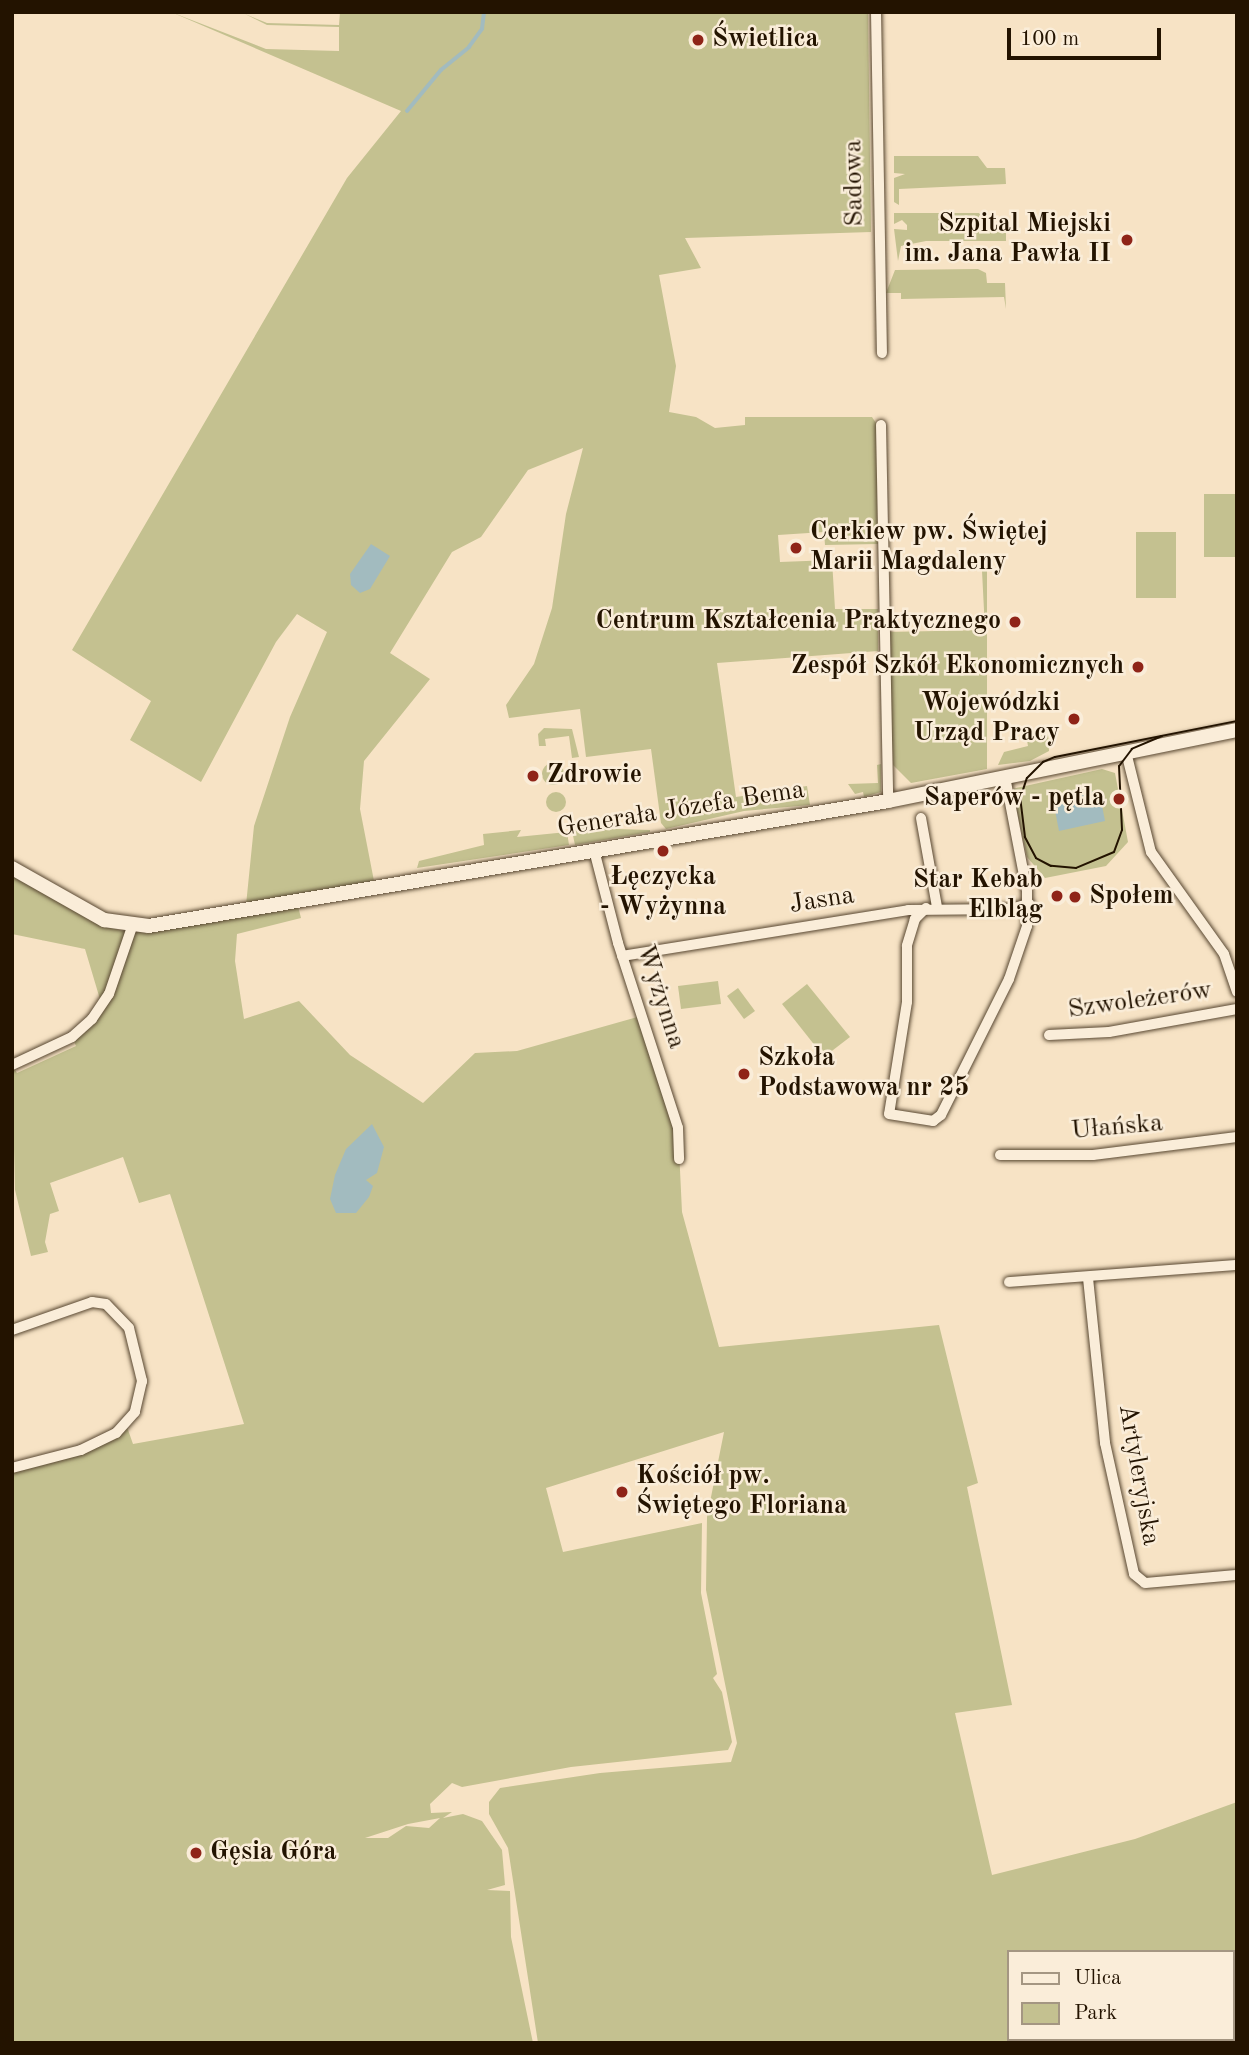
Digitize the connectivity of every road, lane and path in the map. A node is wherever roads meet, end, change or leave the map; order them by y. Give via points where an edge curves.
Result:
1 (876, 12) edge
2 (882, 353) dead end
3 (881, 425) dead end
4 (1237, 730) edge
5 (1126, 752) junction
6 (1005, 777) junction
7 (888, 801) junction
8 (921, 818) dead end
9 (594, 850) junction
10 (12, 868) edge
11 (1029, 904) junction
12 (932, 907) junction
13 (132, 927) junction
14 (622, 956) junction
15 (1237, 992) edge
16 (1237, 1009) edge
17 (1049, 1035) dead end
18 (12, 1065) edge
19 (1237, 1137) edge
20 (1000, 1155) dead end
21 (680, 1159) dead end
22 (1237, 1265) edge
23 (1088, 1278) junction
24 (1009, 1282) dead end
25 (12, 1330) edge
26 (12, 1468) edge
27 (1237, 1575) edge

1 - 2 street, Sadowa
3 - 7 street
4 - 5 street, Generała Józefa Bema
5 - 6 street, Generała Józefa Bema
5 - 15 street via 1151,852 1224,954
6 - 7 street, Generała Józefa Bema
6 - 11 street
7 - 9 street, Generała Józefa Bema
8 - 12 street
9 - 13 street, Generała Józefa Bema
9 - 14 street, Wyżynna
10 - 13 street via 87,912
11 - 12 street, Jasna via 1010,909
11 - 12 street via 1017,962 941,1115 933,1121 889,1114 907,1002 908,939 915,919
12 - 14 street, Jasna
13 - 18 street via 109,994 88,1024
14 - 21 street, Wyżynna via 678,1128
16 - 17 street, Szwoleżerów via 1109,1032
19 - 20 street, Ułańska via 1093,1155
22 - 23 street
23 - 24 street
23 - 27 street, Artyleryjska via 1105,1443 1134,1574 1145,1583
25 - 26 street via 92,1303 106,1304 129,1328 142,1381 135,1412 116,1433 81,1450

